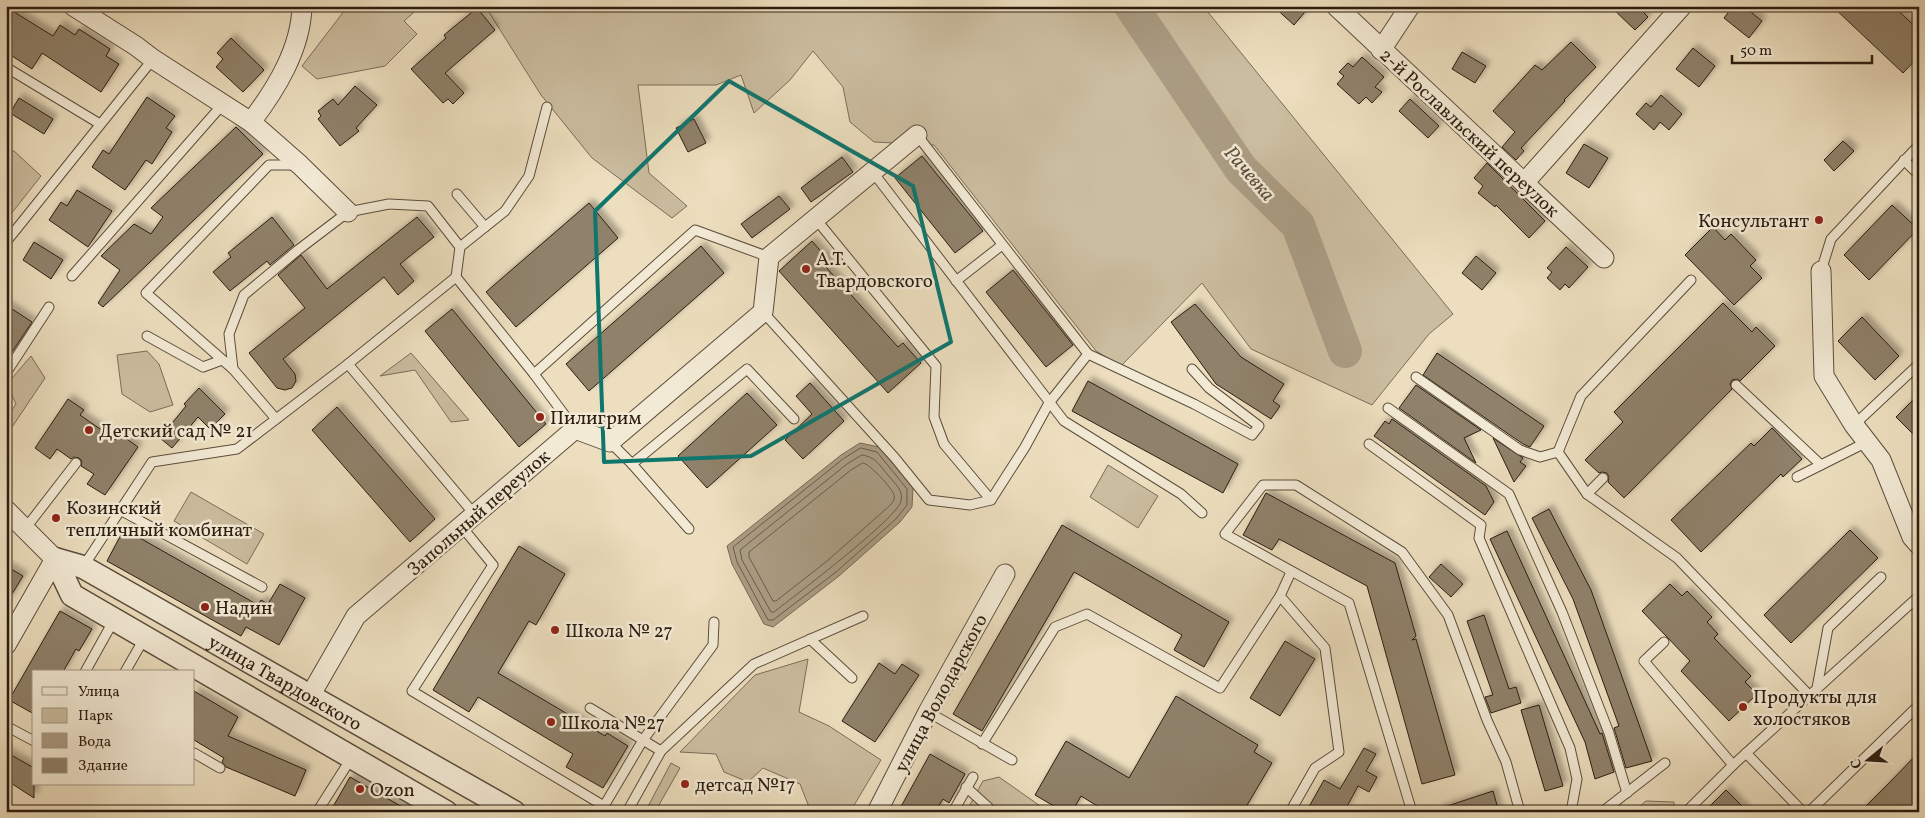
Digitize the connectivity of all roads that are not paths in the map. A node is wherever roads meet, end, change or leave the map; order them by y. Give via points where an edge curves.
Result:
1 (72, 6) edge
2 (302, 6) edge
3 (1336, 6) edge
4 (1410, 6) edge
5 (1682, 6) edge
6 (1381, 50) junction
7 (153, 59) junction
8 (9, 69) dead end
9 (223, 104) junction
10 (547, 107) dead end
11 (251, 122) junction
12 (100, 124) junction
13 (917, 135) joint
14 (1919, 145) edge
15 (1904, 160) junction
16 (300, 165) junction
17 (872, 171) junction
18 (1919, 175) edge
19 (1524, 183) junction
20 (458, 194) dead end
21 (348, 212) junction
22 (815, 218) junction
23 (485, 227) junction
24 (6, 242) edge
25 (1002, 245) junction
26 (460, 247) junction
27 (769, 257) junction
28 (1604, 258) dead end
29 (1821, 271) joint
30 (72, 276) dead end
31 (456, 277) junction
32 (1691, 280) dead end
33 (956, 281) junction
34 (50, 307) dead end
35 (763, 312) junction
36 (147, 336) dead end
37 (1088, 354) junction
38 (222, 360) junction
39 (348, 364) junction
40 (1919, 364) edge
41 (233, 369) junction
42 (1192, 369) dead end
43 (6, 373) edge
44 (534, 374) junction
45 (1416, 377) dead end
46 (1736, 385) dead end
47 (1049, 403) junction
48 (1388, 408) dead end
49 (276, 419) junction
50 (794, 419) dead end
51 (1854, 425) junction
52 (576, 429) junction
53 (610, 442) junction
54 (1867, 442) junction
55 (1369, 444) dead end
56 (1558, 452) junction
57 (76, 463) dead end
58 (632, 464) junction
59 (1821, 465) junction
60 (1603, 478) dead end
61 (1797, 478) dead end
62 (1586, 494) junction
63 (991, 500) junction
64 (6, 510) edge
65 (120, 510) junction
66 (1202, 513) dead end
67 (468, 521) junction
68 (26, 529) junction
69 (689, 529) dead end
70 (1919, 545) edge
71 (54, 559) junction
72 (83, 567) junction
73 (1291, 572) junction
74 (1005, 574) dead end
75 (1882, 577) dead end
76 (262, 587) dead end
77 (1280, 596) junction
78 (1919, 596) edge
79 (864, 616) dead end
80 (115, 620) junction
81 (714, 622) dead end
82 (145, 637) junction
83 (810, 639) junction
84 (1664, 642) dead end
85 (6, 645) edge
86 (86, 670) edge
87 (126, 670) edge
88 (852, 678) dead end
89 (1817, 688) junction
90 (1809, 695) junction
91 (310, 696) junction
92 (1919, 705) edge
93 (590, 708) dead end
94 (928, 712) junction
95 (6, 726) edge
96 (32, 740) edge
97 (643, 740) junction
98 (982, 744) junction
99 (661, 751) junction
100 (1746, 753) junction
101 (195, 754) edge
102 (352, 756) junction
103 (1012, 760) dead end
104 (1666, 763) dead end
105 (1733, 765) junction
106 (220, 768) dead end
107 (973, 777) dead end
108 (966, 787) junction
109 (1627, 792) junction
110 (317, 812) edge
111 (446, 812) edge
112 (514, 812) edge
113 (627, 812) edge
114 (877, 812) edge
115 (952, 812) edge
116 (991, 812) edge
117 (1290, 812) edge
118 (1412, 812) edge
119 (1520, 812) edge
120 (1571, 812) edge
121 (1602, 812) edge
122 (1686, 812) edge
123 (1802, 812) edge
124 (1810, 812) edge

1 - 7 street
2 - 11 street via 292,56 272,94
3 - 6 street, 2-й Рославльский переулок
4 - 6 street
5 - 19 street
6 - 19 street, 2-й Рославльский переулок
7 - 9 street
7 - 12 lane
8 - 12 lane
9 - 11 street
9 - 30 lane
10 - 23 lane via 529,176 505,211
11 - 16 street
12 - 24 lane
13 - 17 street
13 - 25 lane
14 - 15 lane
15 - 18 lane
15 - 29 lane via 1831,239
16 - 21 street
16 - 38 lane via 269,165 146,293
17 - 22 street
17 - 33 lane
19 - 28 street, 2-й Рославльский переулок
20 - 23 lane
21 - 26 lane via 389,204 428,206
21 - 41 lane via 244,295 229,334
22 - 27 street
22 - 63 lane via 936,366 934,417 944,444
23 - 26 lane
25 - 33 lane
25 - 37 lane
26 - 31 lane
27 - 35 street
27 - 44 lane via 695,230
29 - 51 street via 1824,376
31 - 39 lane
31 - 44 lane
32 - 56 lane via 1581,396
33 - 47 lane
34 - 43 lane
35 - 53 street
35 - 63 lane via 929,500 970,505
36 - 38 lane via 203,367
37 - 42 lane via 1252,435 1260,426 1208,388
37 - 47 lane
38 - 41 lane
39 - 49 lane
39 - 67 lane
40 - 51 lane
41 - 49 lane
44 - 52 lane
45 - 56 lane via 1520,450 1540,457
46 - 59 lane
47 - 63 lane via 1026,447
47 - 66 lane via 1064,421 1180,494
48 - 109 lane via 1509,494 1562,612 1609,733
49 - 65 lane via 237,449 152,462
50 - 58 lane via 747,369
51 - 54 street
52 - 53 street
52 - 67 street, Запольный переулок
53 - 58 lane
54 - 59 lane
54 - 70 street via 1881,460 1912,537
55 - 120 lane via 1481,525 1479,538 1570,748 1577,779
56 - 62 lane
57 - 68 lane
58 - 69 lane
59 - 61 lane
60 - 62 lane
62 - 90 lane via 1677,558
64 - 68 street, улица Твардовского
65 - 72 lane
65 - 76 lane
67 - 91 street, Запольный переулок via 356,616
67 - 97 lane via 493,565 412,691 604,806
68 - 71 street, улица Твардовского
71 - 72 street, улица Твардовского
71 - 80 street, улица Твардовского via 72,595
71 - 85 street
72 - 91 street, улица Твардовского
73 - 77 lane
73 - 118 lane via 1349,603
73 - 119 lane via 1225,534 1263,485 1296,485 1402,552 1448,614 1506,762
74 - 94 street, улица Володарского
75 - 89 lane via 1828,628
77 - 98 lane via 1220,688 1087,614 1055,627
77 - 117 lane via 1325,648 1339,752 1315,768
78 - 89 lane
79 - 83 lane
80 - 82 street, улица Твардовского
80 - 86 lane
81 - 97 lane via 713,645
82 - 87 lane
82 - 102 street, улица Твардовского
83 - 88 lane
83 - 99 lane via 754,664
84 - 105 lane via 1644,661
89 - 90 lane
90 - 100 lane
91 - 112 street, улица Твардовского
92 - 124 lane
93 - 97 lane
94 - 98 lane
94 - 114 street, улица Володарского
95 - 96 lane
97 - 99 lane
98 - 103 lane
99 - 113 lane
100 - 105 lane
100 - 123 lane
101 - 106 lane
102 - 110 lane
102 - 111 street, улица Твардовского
104 - 109 lane
105 - 122 lane
107 - 108 lane
108 - 115 lane
108 - 116 lane
109 - 121 lane

